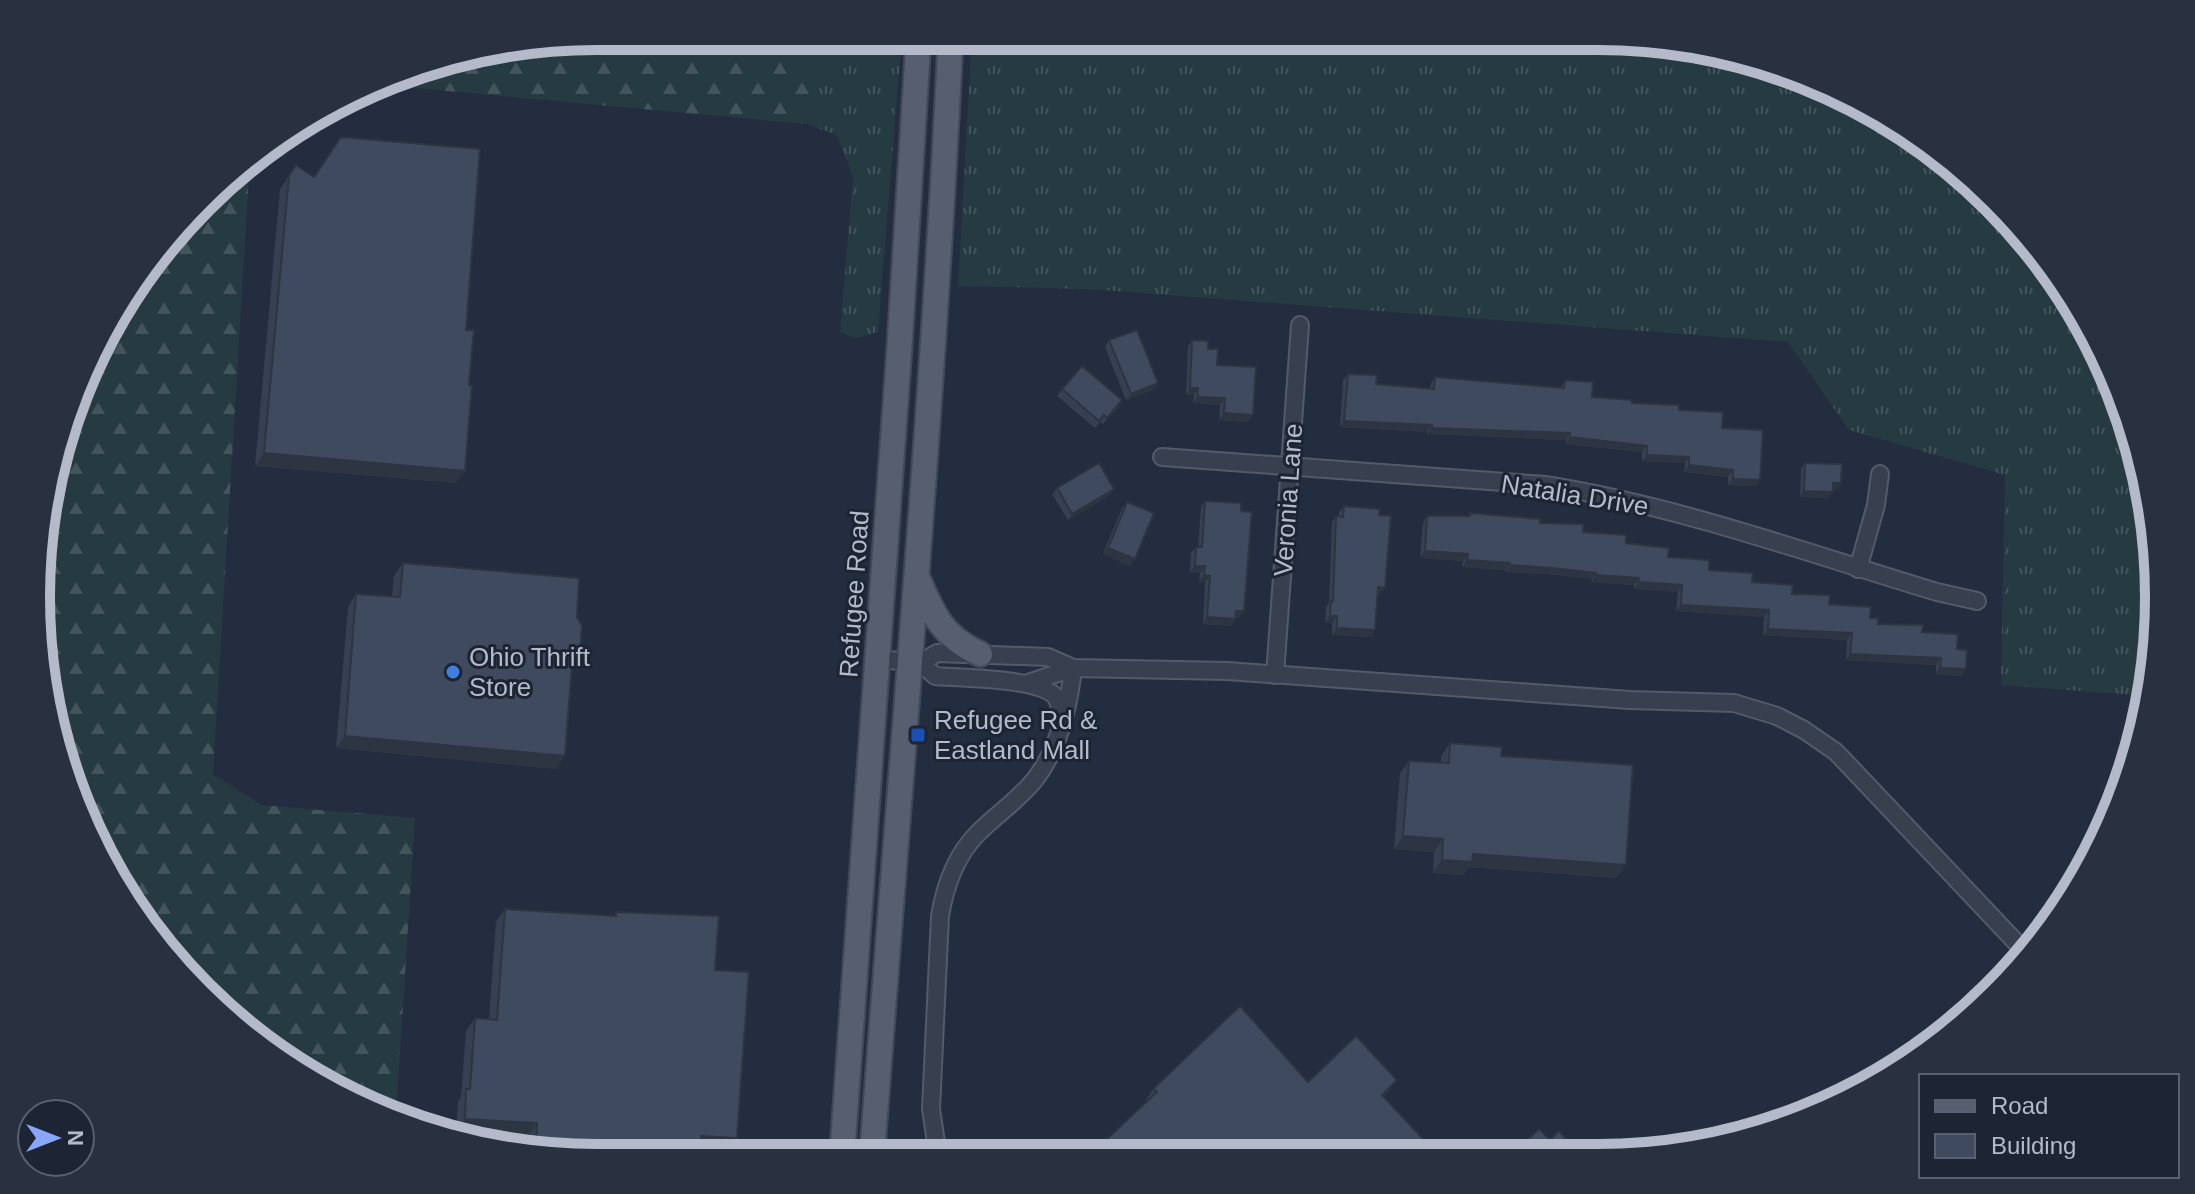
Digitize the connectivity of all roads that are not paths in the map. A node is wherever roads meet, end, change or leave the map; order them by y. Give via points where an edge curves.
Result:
1 (918, 50) edge
2 (948, 50) edge
3 (1300, 325) dead end
4 (1162, 457) dead end
5 (1291, 465) junction
6 (1880, 474) dead end
7 (1858, 569) junction
8 (916, 573) junction
9 (1977, 601) dead end
10 (980, 654) junction
11 (878, 659) junction
12 (915, 662) junction
13 (1073, 668) junction
14 (1275, 675) junction
15 (1028, 683) junction
16 (1062, 726) junction
17 (2019, 946) edge
18 (843, 1144) edge
19 (873, 1144) edge
20 (936, 1144) edge

1 - 11 main road, Refugee Road
2 - 8 main road
3 - 5 street, Veronia Lane
4 - 5 street, Natalia Drive
5 - 7 street, Natalia Drive via 1589,492
5 - 14 street, Veronia Lane
6 - 7 street
7 - 9 street, Natalia Drive
8 - 10 main road via 949,637
8 - 12 main road
10 - 12 street via 937,653
10 - 13 street via 1048,657
11 - 12 street
11 - 18 main road, Refugee Road
12 - 15 street via 935,676
12 - 19 main road
13 - 14 street
13 - 15 street
13 - 16 street
14 - 17 street via 1734,703 1770,713 1836,752
15 - 16 street via 1057,700
16 - 20 street via 1037,776 964,849 944,893 931,1109

